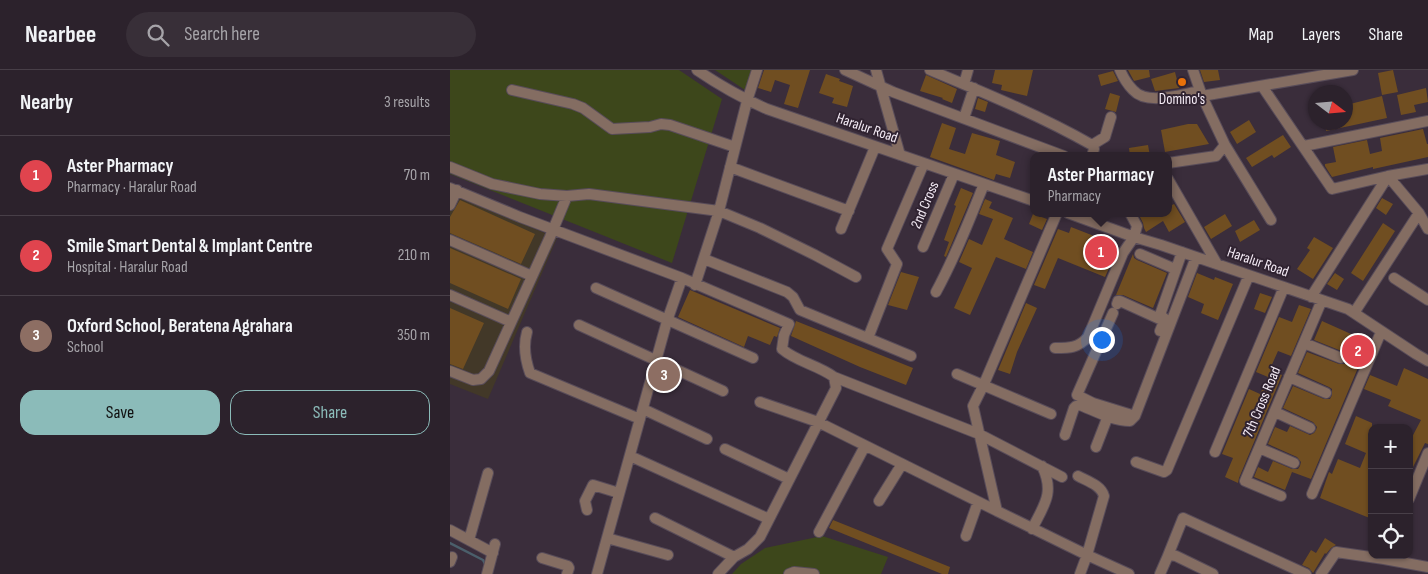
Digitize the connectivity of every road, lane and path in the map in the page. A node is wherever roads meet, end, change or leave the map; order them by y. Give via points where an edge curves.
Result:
1 (697, 70) edge
2 (757, 70) edge
3 (845, 70) edge
4 (876, 70) edge
5 (930, 70) edge
6 (968, 70) edge
7 (1120, 70) edge
8 (1193, 70) edge
9 (1353, 70) edge
10 (881, 86) junction
11 (969, 86) junction
12 (1262, 86) junction
13 (512, 90) dead end
14 (1201, 93) junction
15 (747, 100) junction
16 (1111, 117) dead end
17 (964, 118) junction
18 (1428, 121) edge
19 (1225, 145) junction
20 (874, 146) junction
21 (1304, 146) junction
22 (735, 147) junction
23 (1092, 151) edge
24 (1053, 152) edge
25 (900, 155) junction
26 (924, 163) junction
27 (1172, 163) edge
28 (730, 166) junction
29 (450, 167) edge
30 (1428, 169) edge
31 (954, 174) junction
32 (1388, 176) junction
33 (984, 184) junction
34 (1172, 186) edge
35 (454, 189) edge
36 (567, 196) junction
37 (1030, 200) edge
38 (450, 205) edge
39 (849, 211) junction
40 (719, 212) junction
41 (1419, 214) junction
42 (1055, 217) edge
43 (1079, 217) edge
44 (1132, 217) edge
45 (1271, 220) dead end
46 (841, 229) dead end
47 (1428, 229) edge
48 (554, 230) junction
49 (1134, 237) junction
50 (450, 240) edge
51 (1161, 245) junction
52 (923, 247) dead end
53 (1182, 252) junction
54 (1140, 254) dead end
55 (1196, 257) junction
56 (704, 259) junction
57 (1156, 261) junction
58 (1217, 264) junction
59 (1175, 270) junction
60 (1249, 275) junction
61 (532, 276) junction
62 (856, 277) dead end
63 (682, 278) junction
64 (1394, 278) dead end
65 (696, 285) junction
66 (1284, 287) junction
67 (596, 288) dead end
68 (936, 292) dead end
69 (450, 295) edge
70 (1311, 297) junction
71 (1322, 300) junction
72 (1428, 300) edge
73 (800, 310) junction
74 (1354, 314) junction
75 (668, 320) junction
76 (1164, 321) junction
77 (511, 322) junction
78 (789, 324) junction
79 (579, 325) dead end
80 (527, 332) dead end
81 (1381, 332) junction
82 (868, 338) junction
83 (1304, 342) junction
84 (1055, 348) dead end
85 (910, 356) dead end
86 (753, 358) dead end
87 (1340, 358) dead end
88 (656, 360) junction
89 (1428, 360) edge
90 (450, 371) edge
91 (957, 374) dead end
92 (834, 377) junction
93 (1289, 377) junction
94 (984, 384) junction
95 (723, 392) dead end
96 (1326, 392) dead end
97 (760, 402) dead end
98 (1275, 412) junction
99 (641, 414) junction
100 (1051, 414) dead end
101 (1108, 416) junction
102 (1132, 416) junction
103 (818, 422) junction
104 (1310, 428) dead end
105 (979, 434) junction
106 (1065, 435) dead end
107 (707, 439) dead end
108 (865, 446) junction
109 (1096, 447) dead end
110 (1259, 448) junction
111 (725, 449) dead end
112 (1215, 452) dead end
113 (1428, 453) edge
114 (630, 456) junction
115 (1136, 462) dead end
116 (1294, 463) dead end
117 (902, 464) junction
118 (1042, 466) junction
119 (488, 473) dead end
120 (1078, 476) dead end
121 (1062, 477) dead end
122 (789, 479) junction
123 (1413, 489) edge
124 (619, 493) junction
125 (1312, 494) dead end
126 (1281, 496) dead end
127 (879, 501) dead end
128 (978, 502) junction
129 (587, 510) dead end
130 (997, 511) junction
131 (655, 518) dead end
132 (769, 520) junction
133 (1032, 529) junction
134 (450, 530) edge
135 (819, 532) dead end
136 (966, 536) dead end
137 (607, 538) junction
138 (469, 540) junction
139 (668, 555) dead end
140 (1368, 555) edge
141 (1087, 556) junction
142 (734, 557) junction
143 (542, 558) dead end
144 (1166, 558) junction
145 (1394, 559) edge
146 (1428, 567) edge
147 (487, 574) edge
148 (567, 574) edge
149 (597, 574) edge
150 (718, 574) edge
151 (789, 574) edge
152 (814, 574) edge
153 (1080, 574) edge
154 (1129, 574) edge
155 (1160, 574) edge
156 (1213, 574) edge
157 (1306, 574) edge
158 (1321, 574) edge

1 - 15 street, Haralur Road
2 - 15 street
3 - 10 street
4 - 10 street
5 - 11 street
6 - 11 street
7 - 14 street via 1134,92 1144,97 1161,99
8 - 14 street
9 - 12 street
10 - 17 street
10 - 25 street
11 - 17 street
11 - 23 street via 1070,132
12 - 14 street
12 - 21 street
13 - 22 street via 573,104 612,129 670,125
14 - 19 street
15 - 20 street, Haralur Road
15 - 22 street
16 - 23 street via 1105,137
17 - 24 street
18 - 21 street
19 - 27 street via 1216,156
19 - 45 street
20 - 25 street, Haralur Road
20 - 39 street
21 - 32 street via 1332,190
22 - 28 street
25 - 26 street, Haralur Road
26 - 31 street, Haralur Road
26 - 82 street via 887,249 897,264
28 - 39 street
28 - 40 street
29 - 36 street via 492,184
30 - 32 street
31 - 33 street, Haralur Road
31 - 52 street, 2nd Cross
32 - 41 street
32 - 70 street
33 - 37 street, Haralur Road
33 - 68 street
34 - 58 street
35 - 38 street
35 - 48 street
36 - 40 street via 589,194
36 - 48 street
39 - 46 street
40 - 56 street
40 - 62 street via 768,232
41 - 47 street
41 - 74 street
42 - 94 street
43 - 49 street, Haralur Road
44 - 49 street via 1137,226
48 - 61 street
48 - 63 street
49 - 51 street, Haralur Road
49 - 84 street via 1123,253 1088,337 1069,348
50 - 61 street
51 - 53 street, Haralur Road
51 - 57 street
53 - 55 street, Haralur Road
53 - 59 street
54 - 57 street
55 - 58 street, Haralur Road
55 - 102 street
56 - 65 street
56 - 73 street via 787,292
57 - 59 street
58 - 60 street, Haralur Road
59 - 76 street via 1160,314
60 - 66 street, Haralur Road
60 - 115 street via 1166,470 1160,472
61 - 77 street
63 - 65 street
63 - 75 street
64 - 72 street
65 - 78 street
66 - 70 street, Haralur Road
66 - 112 street
67 - 75 street
69 - 77 street
70 - 71 street, Haralur Road
71 - 74 street, Haralur Road
71 - 83 street, 7th Cross Road
73 - 78 street
73 - 82 street
74 - 81 street, Haralur Road
75 - 86 street
75 - 88 street
76 - 102 street
76 - 102 street via 1118,301 1077,395
77 - 90 street via 489,371 481,379 473,380
78 - 92 street via 782,349
79 - 88 street
80 - 99 street via 525,360 530,373
81 - 89 street, Haralur Road
81 - 125 street
82 - 85 street
83 - 87 street
83 - 93 street, 7th Cross Road
88 - 95 street
88 - 99 street
91 - 94 street
92 - 103 street via 836,388
92 - 105 street
93 - 96 street
93 - 98 street, 7th Cross Road
94 - 100 street
94 - 105 street via 973,406
97 - 103 street
98 - 104 street
98 - 110 street, 7th Cross Road
99 - 107 street
99 - 114 street
101 - 102 street via 1126,422
101 - 106 street via 1076,406
101 - 109 street
103 - 108 street
103 - 122 street
105 - 118 street
105 - 130 street
108 - 117 street
108 - 135 street
110 - 116 street
110 - 126 street, 7th Cross Road via 1246,480
111 - 122 street
113 - 123 street
114 - 124 street
114 - 132 street
117 - 127 street
117 - 128 street
118 - 121 street
118 - 133 street via 1048,492
119 - 138 street
120 - 141 street via 1099,487 1104,496
122 - 132 street
124 - 129 street via 593,485 585,501
124 - 137 street
128 - 130 street
128 - 136 street
130 - 133 street
131 - 142 street
132 - 142 street via 760,537
133 - 141 street
134 - 138 street
137 - 139 street
137 - 149 street
138 - 147 street via 494,548
140 - 158 street via 1336,552
141 - 153 street
141 - 154 street
142 - 150 street
143 - 148 street via 568,566
144 - 155 street
144 - 156 street via 1176,556
144 - 157 street via 1183,518
145 - 146 street
151 - 152 street

